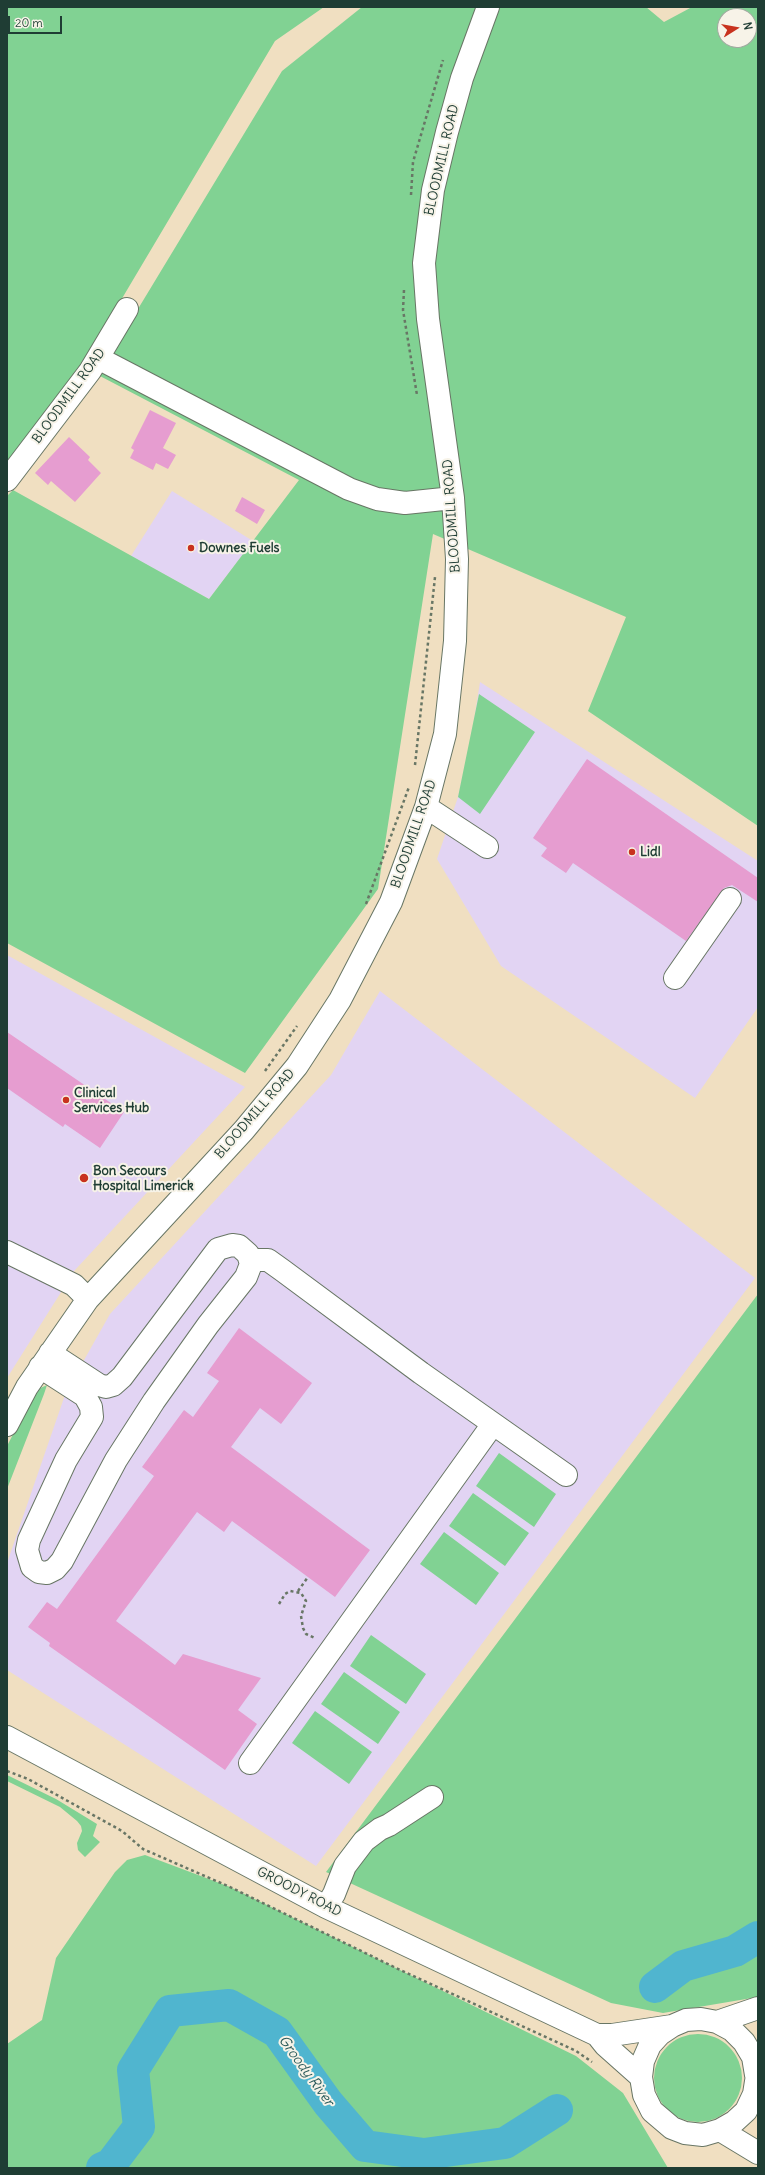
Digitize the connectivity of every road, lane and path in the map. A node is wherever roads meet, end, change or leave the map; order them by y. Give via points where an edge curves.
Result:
1 (488, 7) edge
2 (443, 60) dead end
3 (410, 201) dead end
4 (405, 287) dead end
5 (127, 309) dead end
6 (98, 358) junction
7 (418, 401) dead end
8 (7, 480) edge
9 (453, 498) junction
10 (435, 574) dead end
11 (414, 773) dead end
12 (411, 780) dead end
13 (426, 807) junction
14 (487, 847) dead end
15 (730, 898) dead end
16 (365, 906) dead end
17 (675, 978) dead end
18 (301, 1020) dead end
19 (261, 1076) dead end
20 (7, 1252) edge
21 (250, 1260) junction
22 (88, 1299) junction
23 (45, 1360) junction
24 (493, 1424) junction
25 (7, 1425) edge
26 (566, 1474) dead end
27 (308, 1577) dead end
28 (298, 1591) junction
29 (279, 1604) dead end
30 (322, 1664) junction
31 (7, 1738) edge
32 (250, 1763) dead end
33 (7, 1771) edge
34 (432, 1797) dead end
35 (326, 1907) junction
36 (758, 2008) edge
37 (717, 2022) junction
38 (672, 2026) junction
39 (597, 2034) junction
40 (597, 2065) dead end
41 (641, 2077) junction
42 (756, 2087) edge
43 (720, 2130) junction
44 (758, 2153) edge

1 - 9 street, BLOODMILL ROAD via 462,78 447,132 433,190 424,263 428,319
2 - 3 path via 413,162
4 - 7 path via 403,310
5 - 6 street, BLOODMILL ROAD
6 - 8 street, BLOODMILL ROAD
6 - 9 street via 349,489 377,499 405,503
9 - 13 street, BLOODMILL ROAD via 457,559 455,641 445,734
10 - 11 path
12 - 16 path
13 - 14 street
13 - 22 street, BLOODMILL ROAD via 391,902 340,1000 297,1066 244,1130
15 - 17 street
18 - 19 path
20 - 22 street via 74,1285
21 - 23 street via 240,1246 225,1245 218,1249 122,1377 113,1385 99,1385
21 - 23 street via 246,1277 154,1401 116,1460 62,1561 56,1569 39,1572 32,1567 28,1545 66,1460 92,1416 91,1407 85,1396
21 - 24 street via 268,1260
22 - 23 street, BLOODMILL ROAD
23 - 25 street, BLOODMILL ROAD
24 - 26 street
24 - 30 street
27 - 28 path
28 - 29 path via 285,1594
28 - 30 path via 306,1601 301,1616 303,1628 306,1634 321,1641 316,1660
30 - 32 street
31 - 35 street, GROODY ROAD
33 - 40 path via 28,1779 122,1831 142,1850 230,1887 394,1967 576,2050
34 - 35 street via 364,1841 345,1866
35 - 39 street, GROODY ROAD
36 - 37 street
37 - 38 street via 702,2019 686,2020
37 - 42 street via 732,2030 744,2042 753,2058
38 - 39 street via 612,2035
38 - 41 street via 660,2034 650,2046 643,2061
39 - 41 street via 605,2046
41 - 43 street via 644,2095 661,2121 685,2133 703,2135
42 - 43 street via 746,2111
43 - 44 street

